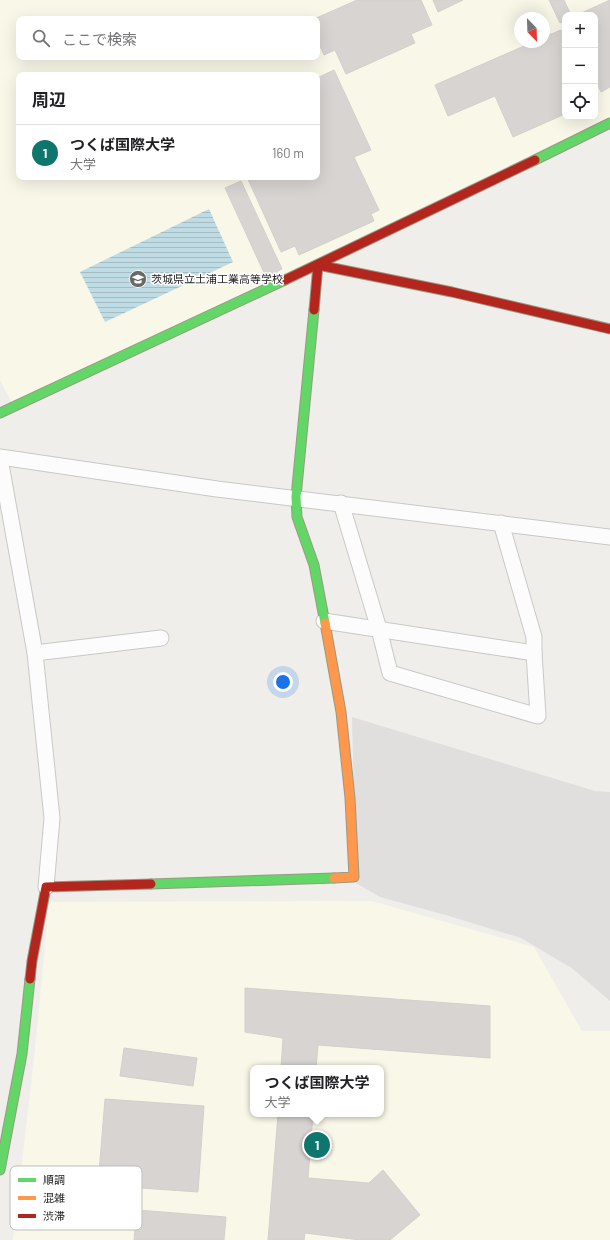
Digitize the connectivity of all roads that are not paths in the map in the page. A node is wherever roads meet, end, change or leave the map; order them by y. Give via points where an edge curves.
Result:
1 (610, 124) edge
2 (318, 265) junction
3 (610, 329) edge
4 (0, 413) edge
5 (0, 458) edge
6 (296, 498) junction
7 (341, 503) junction
8 (502, 523) junction
9 (610, 537) edge
10 (324, 621) junction
11 (379, 629) junction
12 (161, 638) dead end
13 (35, 653) junction
14 (534, 653) junction
15 (46, 888) junction
16 (0, 1170) edge

1 - 2 street
2 - 3 street via 452,292
2 - 4 street
2 - 6 street
5 - 6 street
5 - 13 street
6 - 7 street
6 - 10 street via 297,518 314,566
7 - 8 street
7 - 11 street
8 - 9 street
8 - 14 street via 534,637
10 - 11 street
10 - 15 street via 341,712 350,798 354,877
11 - 14 street
11 - 14 street via 390,673 538,716
12 - 13 street
13 - 15 street via 52,818
15 - 16 street via 32,961 22,1054

